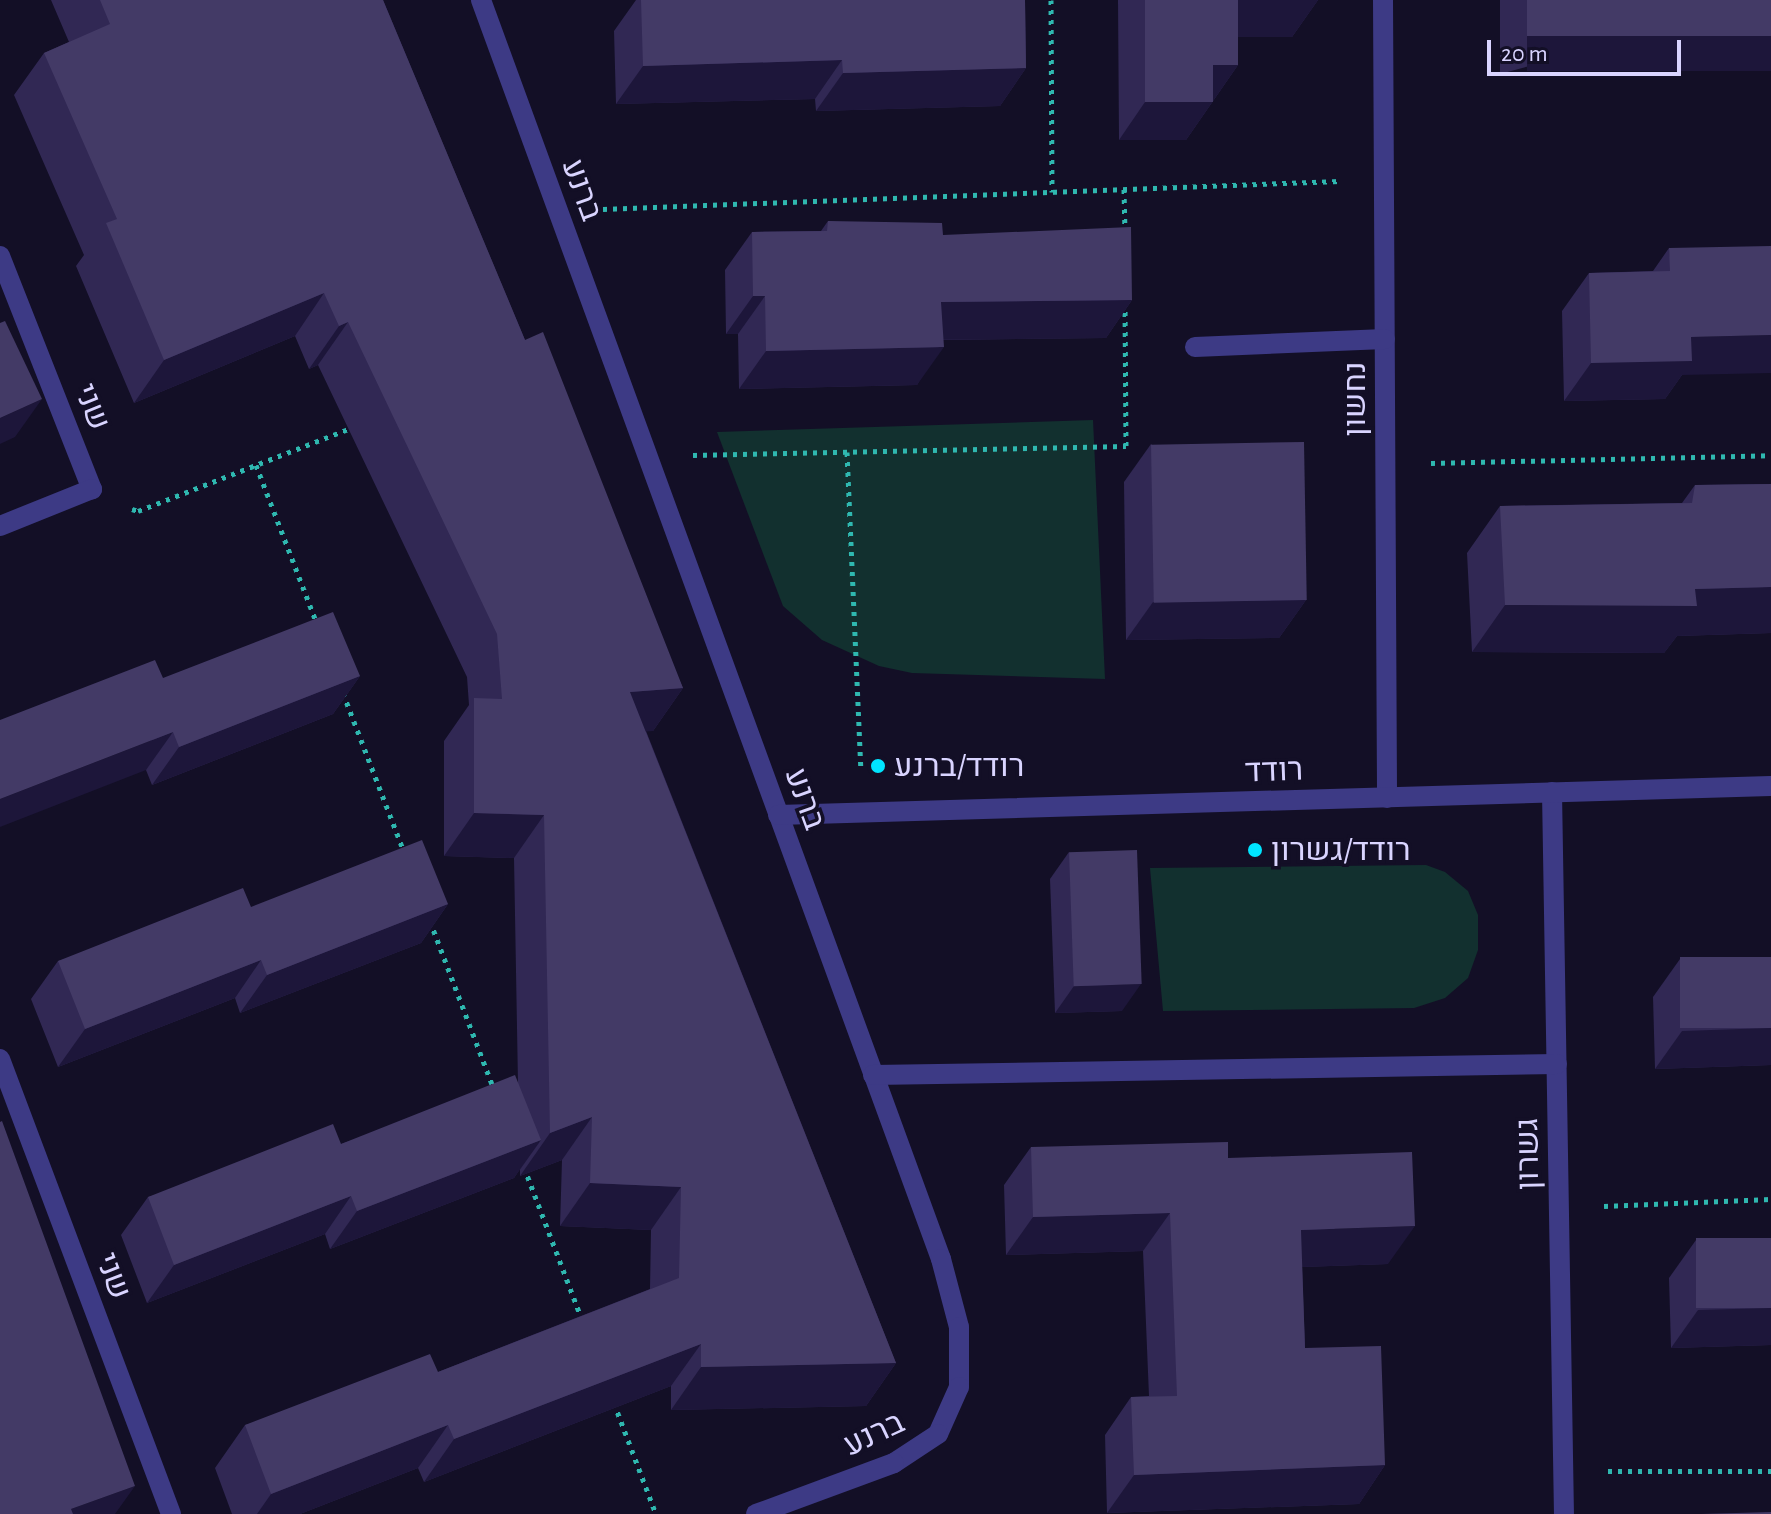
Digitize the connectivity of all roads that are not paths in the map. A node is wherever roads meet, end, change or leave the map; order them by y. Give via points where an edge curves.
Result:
1 (481, 0) edge
2 (1383, 0) edge
3 (0, 256) edge
4 (1385, 339) junction
5 (1195, 347) dead end
6 (0, 526) edge
7 (1771, 786) edge
8 (1552, 792) junction
9 (1387, 798) junction
10 (778, 815) junction
11 (0, 1059) edge
12 (1557, 1064) junction
13 (873, 1075) junction
14 (171, 1514) edge
15 (756, 1514) edge
16 (1564, 1514) edge

1 - 10 street, ברנע
2 - 4 street, נחשון
3 - 6 street, שני via 92,489
4 - 5 street
4 - 9 street, נחשון
7 - 8 street, רודד
8 - 9 street, רודד
8 - 12 street, גשרון
9 - 10 street, רודד
10 - 13 street, ברנע
11 - 14 street, שני
12 - 13 street
12 - 16 street, גשרון
13 - 15 street, ברנע via 953,1293 962,1358 959,1387 938,1434 918,1450

